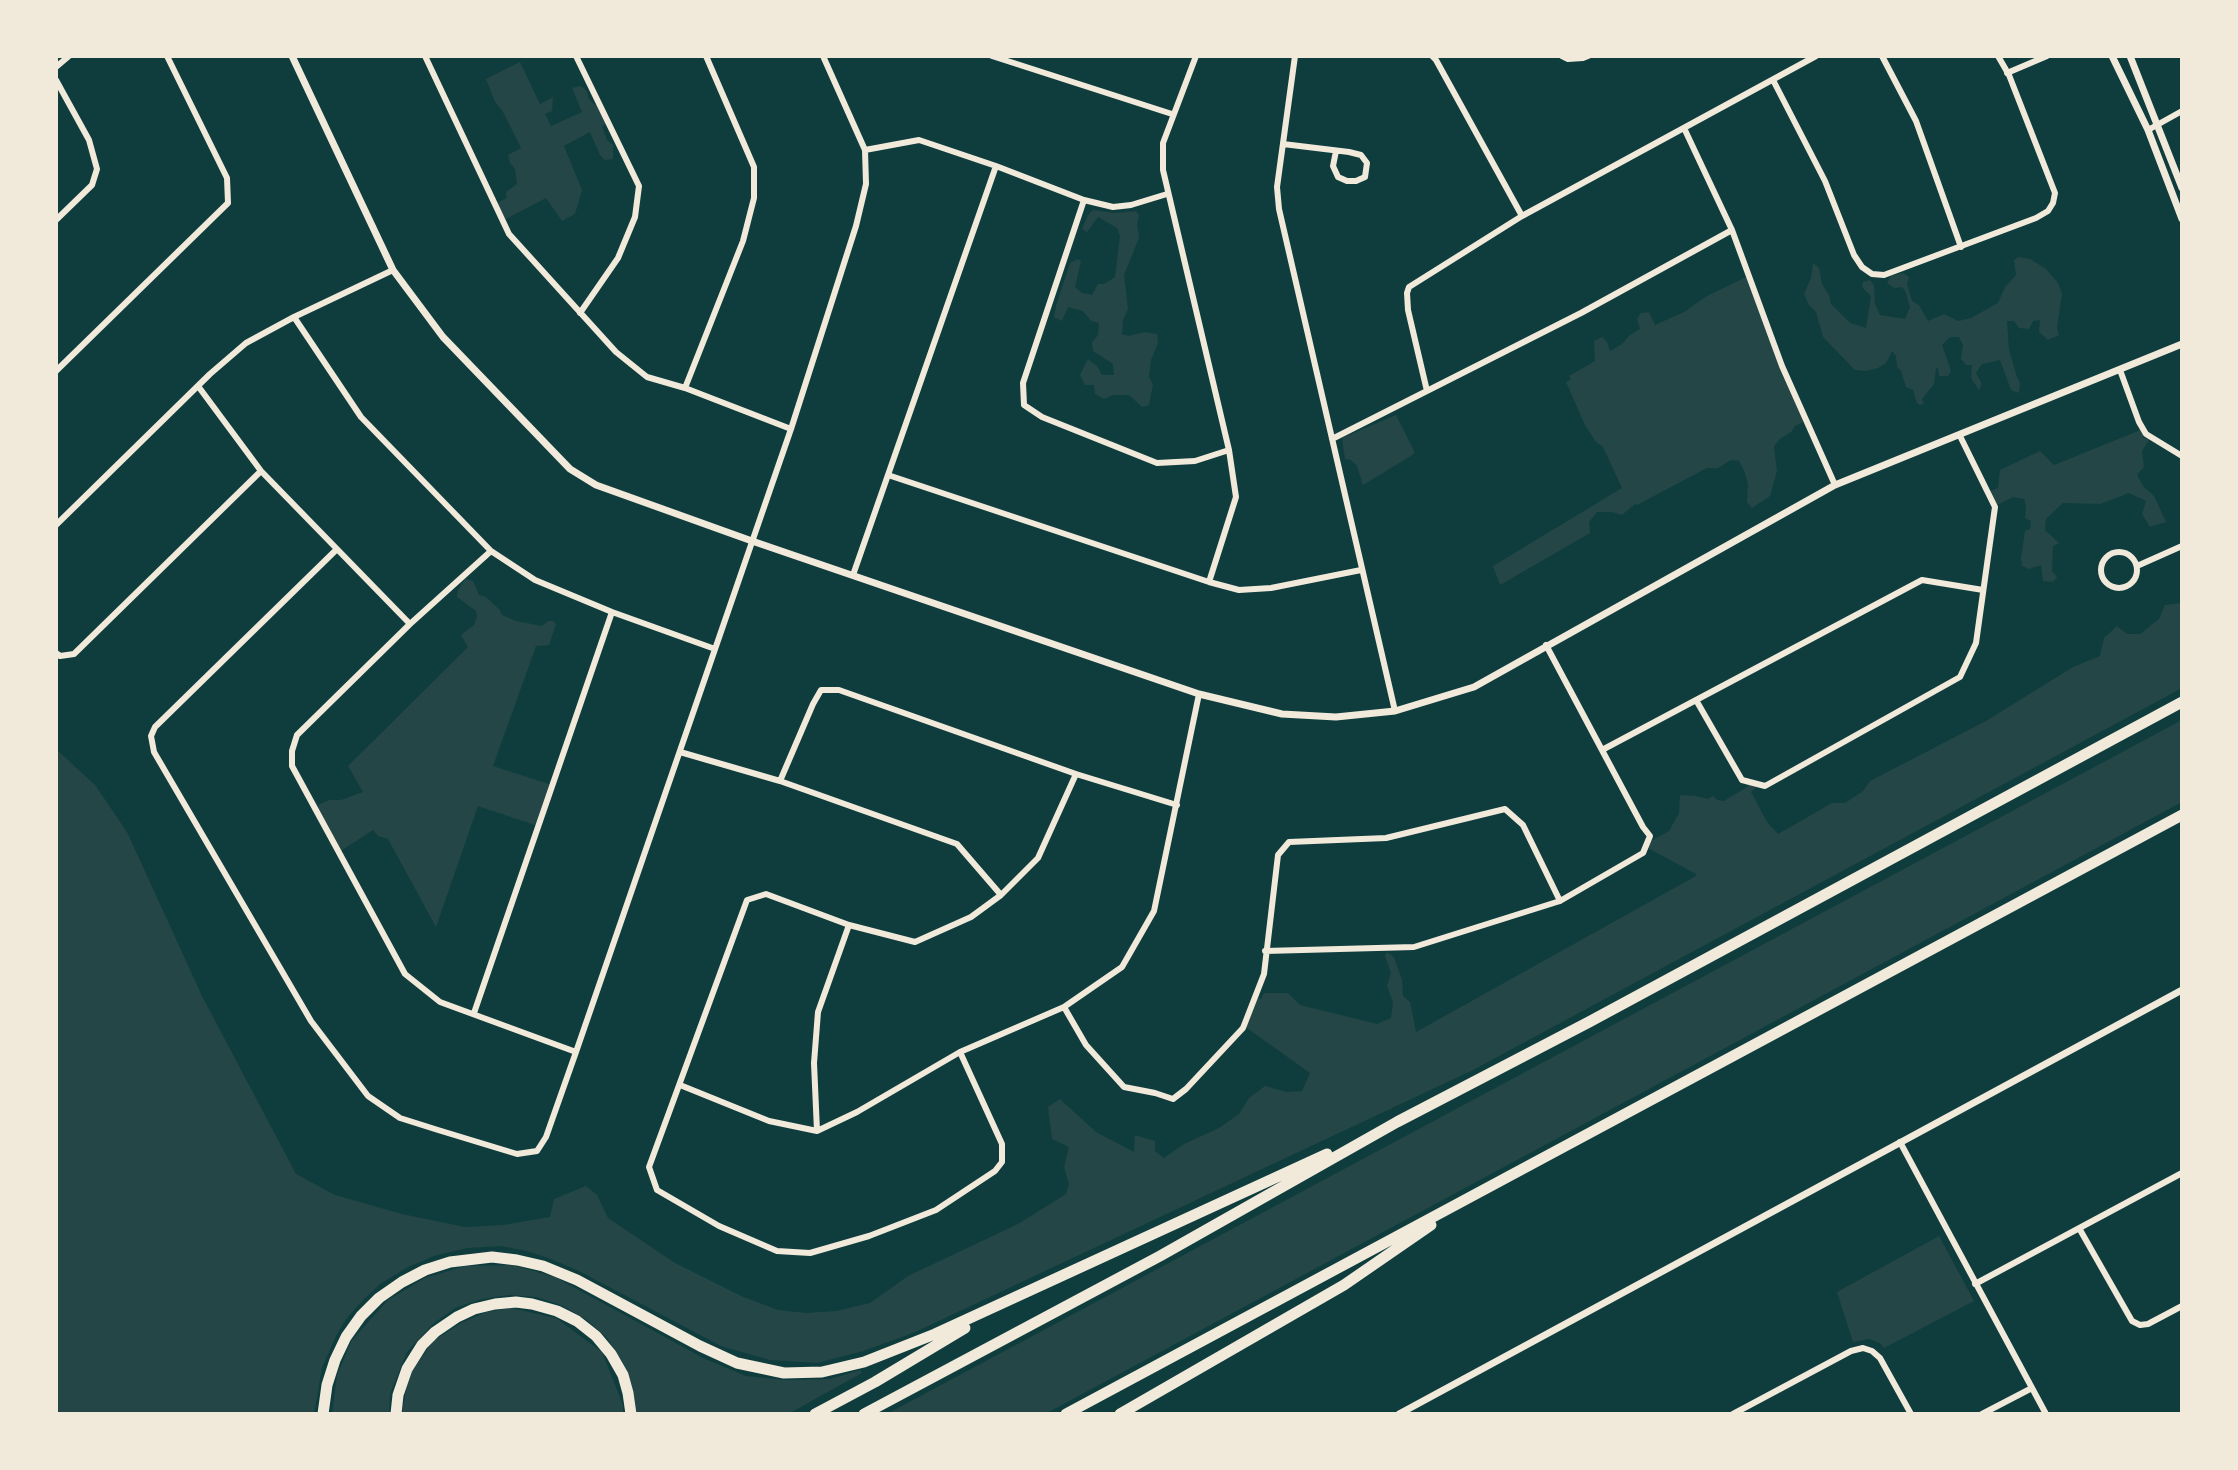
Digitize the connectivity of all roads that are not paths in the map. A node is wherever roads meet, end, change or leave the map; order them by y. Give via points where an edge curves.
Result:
1 (69, 56) edge
2 (167, 56) edge
3 (292, 56) edge
4 (425, 56) edge
5 (576, 56) edge
6 (706, 56) edge
7 (823, 56) edge
8 (992, 56) edge
9 (1196, 56) edge
10 (1295, 56) edge
11 (1432, 56) edge
12 (1562, 56) edge
13 (1588, 56) edge
14 (1816, 56) edge
15 (1882, 56) edge
16 (1998, 56) edge
17 (2047, 56) edge
18 (2112, 56) edge
19 (2130, 56) edge
20 (56, 67) edge
21 (2007, 73) junction
22 (56, 80) edge
23 (1773, 80) junction
24 (2182, 111) edge
25 (1172, 114) junction
26 (2158, 123) junction
27 (1684, 128) junction
28 (2148, 130) junction
29 (1283, 144) junction
30 (865, 150) junction
31 (1336, 151) junction
32 (996, 166) junction
33 (2182, 188) edge
34 (1167, 194) junction
35 (1084, 200) junction
36 (1522, 216) junction
37 (2182, 219) edge
38 (56, 220) edge
39 (1732, 230) junction
40 (1961, 247) junction
41 (393, 270) junction
42 (580, 313) junction
43 (294, 317) junction
44 (2182, 344) edge
45 (2120, 370) junction
46 (56, 371) edge
47 (198, 386) junction
48 (685, 388) junction
49 (1427, 391) junction
50 (791, 429) junction
51 (1960, 436) junction
52 (1332, 439) junction
53 (1229, 450) junction
54 (2182, 456) edge
55 (261, 471) junction
56 (888, 475) junction
57 (1835, 485) junction
58 (56, 525) edge
59 (752, 541) junction
60 (2182, 546) edge
61 (336, 550) junction
62 (491, 551) junction
63 (2137, 566) junction
64 (1361, 570) junction
65 (853, 575) junction
66 (1209, 582) junction
67 (1983, 590) junction
68 (612, 612) junction
69 (410, 624) junction
70 (1546, 645) junction
71 (715, 649) junction
72 (56, 653) edge
73 (1199, 694) junction
74 (1696, 700) junction
75 (2182, 702) edge
76 (1395, 711) junction
77 (1602, 750) junction
78 (680, 752) junction
79 (1076, 774) junction
80 (780, 781) junction
81 (1177, 805) junction
82 (2182, 815) edge
83 (1001, 895) junction
84 (1560, 901) junction
85 (849, 925) junction
86 (1265, 951) junction
87 (2182, 990) edge
88 (1064, 1007) junction
89 (474, 1013) junction
90 (576, 1052) junction
91 (960, 1052) junction
92 (680, 1085) junction
93 (1397, 1122) junction
94 (817, 1131) junction
95 (1900, 1142) junction
96 (2182, 1173) edge
97 (1478, 1193) junction
98 (2079, 1228) junction
99 (1975, 1284) junction
100 (1003, 1304) junction
101 (2182, 1306) edge
102 (2032, 1388) junction
103 (323, 1414) edge
104 (396, 1414) edge
105 (631, 1414) edge
106 (815, 1414) edge
107 (864, 1414) edge
108 (1066, 1414) edge
109 (1120, 1414) edge
110 (1399, 1414) edge
111 (1733, 1414) edge
112 (1911, 1414) edge
113 (1982, 1414) edge
114 (2046, 1414) edge

1 - 20 street
2 - 46 street via 227,178 228,203
3 - 41 street
4 - 42 street via 509,234
5 - 42 street via 639,186 635,217 618,258
6 - 48 street via 754,167 754,198 743,241
7 - 30 street
8 - 25 street
9 - 25 street
10 - 29 street
11 - 36 street
12 - 13 street
14 - 23 street
15 - 40 street via 1916,121
16 - 21 street
17 - 21 street
18 - 28 street
19 - 26 street
21 - 40 street via 2055,193 2053,203 2036,218
22 - 38 street via 89,140 97,169 92,185
23 - 27 street
23 - 40 street via 1862,267 1884,275
24 - 26 street
25 - 34 street via 1163,143
26 - 28 street
26 - 33 street
27 - 36 street
27 - 39 street
28 - 37 street
29 - 31 street
29 - 52 street via 1279,209
30 - 32 street via 919,140
30 - 50 street via 866,184 856,226
31 - 31 street via 1333,166 1338,177 1365,177 1367,163 1361,155
32 - 35 street
32 - 56 street
34 - 35 street via 1113,207
34 - 53 street
35 - 53 street via 1023,383 1024,405 1157,463 1195,461
36 - 49 street via 1409,287 1406,300
39 - 49 street
39 - 57 street via 1782,366
41 - 43 street
41 - 59 street via 443,337 570,469 596,485
42 - 48 street via 647,377
43 - 47 street via 246,343
43 - 62 street via 361,417
44 - 45 street
45 - 51 street
45 - 54 street via 2146,434
47 - 55 street
47 - 58 street
48 - 50 street
49 - 52 street
50 - 59 street
51 - 57 street
51 - 67 street via 1995,507
52 - 64 street
53 - 66 street via 1236,497
55 - 61 street
55 - 72 street via 74,654
56 - 65 street
56 - 66 street
57 - 70 street
59 - 65 street
59 - 71 street
60 - 63 street
61 - 69 street
61 - 90 street via 155,727 154,752 311,1021 368,1096 400,1118 517,1154 537,1151
62 - 68 street via 535,580
62 - 69 street
63 - 63 street via 2127,553 2115,552 2102,563 2102,574 2108,584 2120,588 2136,578
64 - 66 street via 1271,588 1239,590
64 - 76 street
65 - 73 street
67 - 74 street via 1922,580
67 - 74 street via 1976,643 1960,677 1765,786 1742,780
68 - 71 street
68 - 89 street
69 - 89 street via 297,735 292,766 405,974 440,1002
70 - 76 street via 1474,687
70 - 77 street
71 - 78 street
73 - 76 street via 1282,714 1336,717
73 - 81 street
74 - 77 street
75 - 93 highway
77 - 84 street via 1650,836 1643,853
78 - 80 street
78 - 90 street
79 - 80 street via 839,690 821,690
79 - 81 street
79 - 83 street via 1038,858
80 - 83 street via 957,844
81 - 88 street via 1154,911 1122,967
82 - 97 highway
83 - 85 street via 971,917 915,942
84 - 86 street via 1414,947
84 - 86 street via 1523,825 1505,809 1386,838 1289,842 1278,855
85 - 92 street via 766,894 747,900
85 - 94 street via 818,1012
86 - 88 street via 1264,974 1243,1028 1173,1099 1124,1087 1086,1045
87 - 95 street
88 - 91 street
89 - 90 street
91 - 92 street via 1002,1144 1002,1162 936,1210 810,1253 777,1251 657,1190 649,1167
91 - 94 street
92 - 94 street via 769,1121
93 - 100 highway
93 - 107 highway
95 - 99 street
95 - 110 street
96 - 98 street
97 - 108 highway
97 - 109 highway via 1344,1285
98 - 99 street
98 - 101 street via 2132,1321 2148,1324
99 - 102 street
100 - 103 highway via 864,1362 822,1372 784,1373 725,1358 543,1266 498,1257 464,1259 414,1275 361,1316 335,1360
100 - 106 highway
102 - 113 street
102 - 114 street
104 - 105 highway via 403,1379 429,1338 465,1313 509,1302 557,1311 596,1336 623,1375
111 - 112 street via 1860,1348 1879,1357

